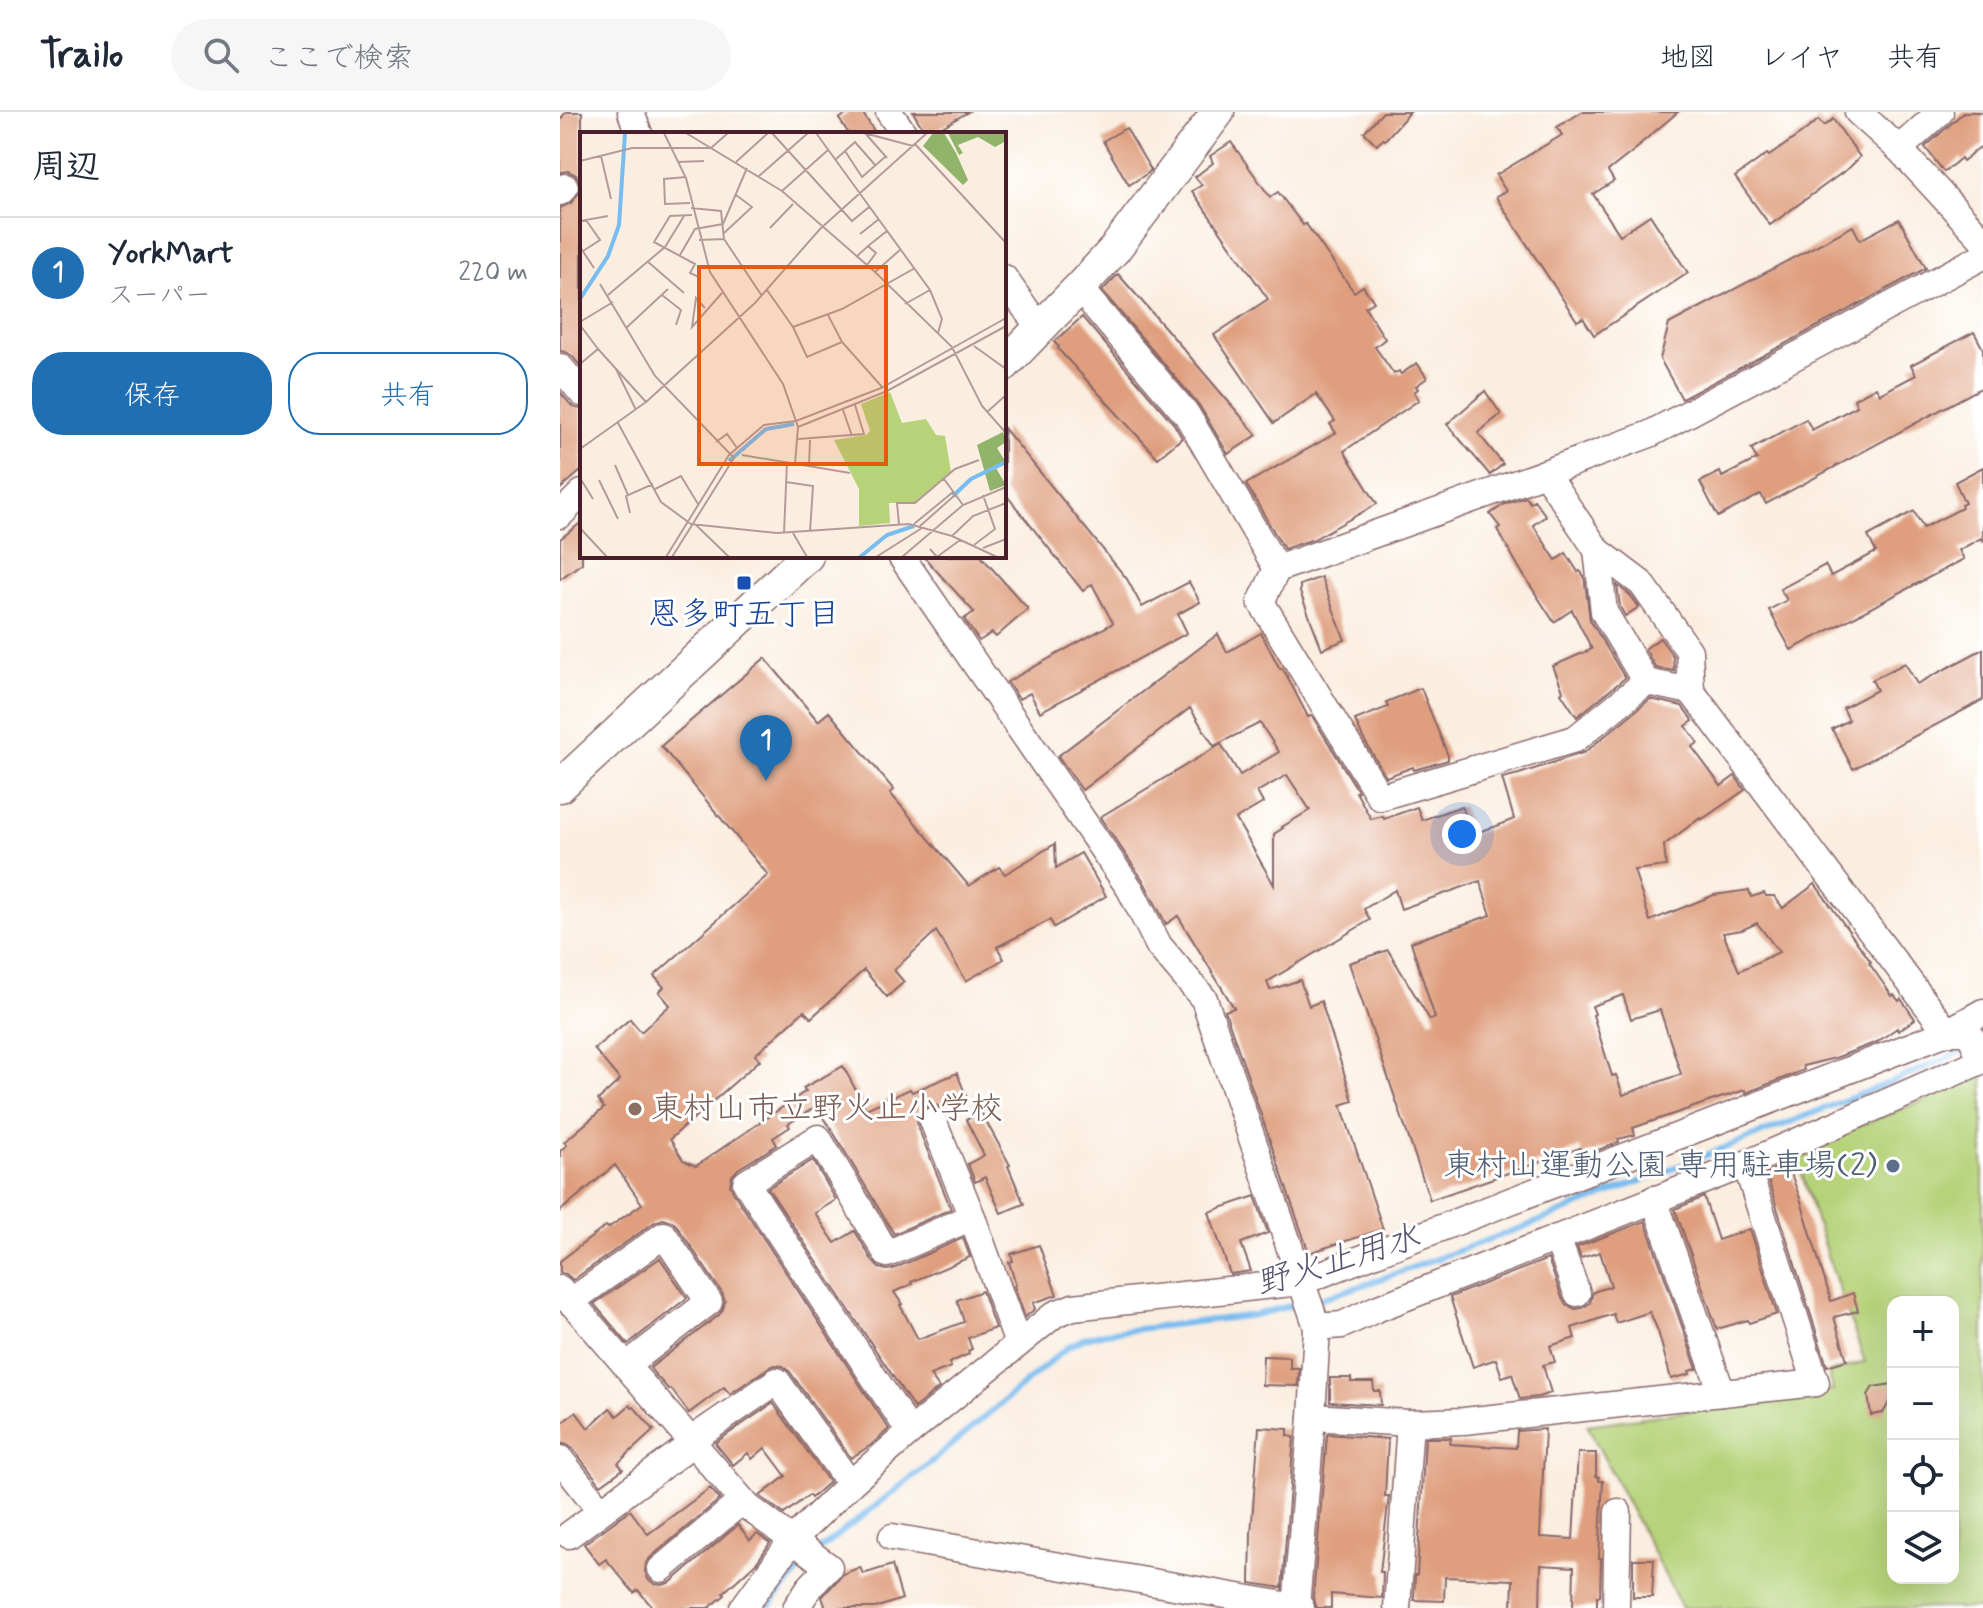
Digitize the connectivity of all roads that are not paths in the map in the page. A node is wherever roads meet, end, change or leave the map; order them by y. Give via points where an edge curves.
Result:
1 (631, 112) edge
2 (1218, 112) edge
3 (1858, 112) edge
4 (1940, 112) edge
5 (638, 132) edge
6 (1899, 149) junction
7 (1983, 240) edge
8 (1983, 256) edge
9 (1006, 281) edge
10 (1079, 288) junction
11 (1040, 329) junction
12 (1006, 363) edge
13 (560, 367) edge
14 (580, 391) edge
15 (1545, 473) junction
16 (580, 495) edge
17 (560, 515) edge
18 (1597, 550) junction
19 (805, 558) edge
20 (902, 558) edge
21 (1277, 569) junction
22 (1646, 682) junction
23 (1691, 691) junction
24 (560, 786) edge
25 (1974, 1040) edge
26 (933, 1121) dead end
27 (1746, 1164) junction
28 (1654, 1199) junction
29 (972, 1217) junction
30 (1557, 1238) junction
31 (1302, 1287) junction
32 (1577, 1293) dead end
33 (565, 1296) edge
34 (1316, 1326) junction
35 (1018, 1344) junction
36 (626, 1366) junction
37 (1722, 1393) junction
38 (1312, 1417) junction
39 (1410, 1423) junction
40 (910, 1432) junction
41 (692, 1442) junction
42 (560, 1459) edge
43 (850, 1484) junction
44 (742, 1501) junction
45 (601, 1511) junction
46 (1618, 1512) dead end
47 (569, 1535) dead end
48 (892, 1537) dead end
49 (799, 1544) junction
50 (661, 1569) dead end
51 (1233, 1602) edge
52 (743, 1608) edge
53 (796, 1608) edge
54 (1298, 1608) edge
55 (1397, 1608) edge
56 (1616, 1608) edge

1 - 5 street
2 - 10 main road
3 - 6 street
4 - 6 street
6 - 7 street
8 - 15 street via 1650,434
9 - 11 street
10 - 11 main road
10 - 21 street via 1187,415
11 - 12 main road
13 - 14 street
15 - 18 street
15 - 21 street
16 - 17 street
18 - 22 street via 1604,612
18 - 23 street via 1642,584 1689,651
19 - 24 main road
20 - 31 street via 1130,889 1159,946 1204,999
21 - 22 street via 1261,602 1380,797 1575,739
22 - 23 street
23 - 25 street
25 - 27 street
25 - 31 street
26 - 29 street
27 - 28 street
27 - 37 street via 1816,1383
28 - 30 street
28 - 37 street
29 - 35 street
29 - 40 street via 887,1254 818,1138 746,1183
30 - 32 street
30 - 34 street via 1342,1325
31 - 34 street
31 - 35 street via 1073,1307 1055,1314
33 - 36 street
33 - 36 street via 664,1235 709,1302
34 - 38 street
35 - 40 street
36 - 41 street
37 - 39 street
38 - 39 street
38 - 54 street
39 - 55 street
40 - 43 street
41 - 43 street via 777,1381
41 - 44 street
41 - 45 street
42 - 45 street
43 - 49 street
44 - 49 street
44 - 50 street
45 - 47 street
46 - 56 street
48 - 51 street
49 - 52 street
49 - 53 street via 829,1567
51 - 54 street

